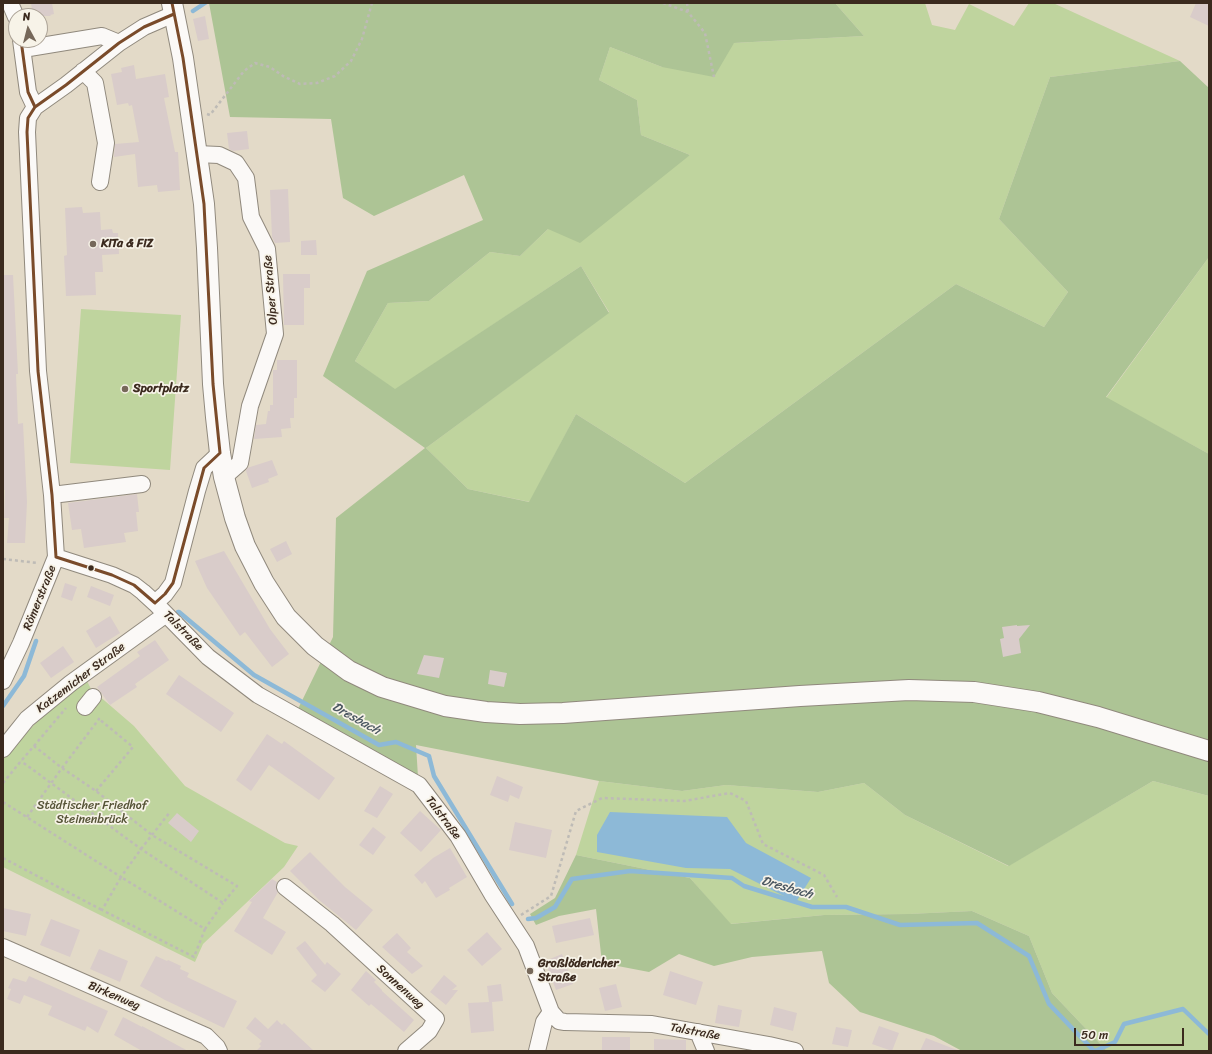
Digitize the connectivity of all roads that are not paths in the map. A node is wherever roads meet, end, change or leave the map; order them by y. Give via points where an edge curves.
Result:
1 (173, 9) edge
2 (48, 42) edge
3 (119, 43) junction
4 (22, 48) edge
5 (83, 71) junction
6 (35, 107) junction
7 (197, 154) junction
8 (100, 182) dead end
9 (220, 453) junction
10 (224, 477) junction
11 (142, 484) dead end
12 (52, 495) junction
13 (55, 561) junction
14 (155, 603) junction
15 (165, 614) junction
16 (3, 681) edge
17 (3, 749) edge
18 (1209, 751) edge
19 (286, 887) dead end
20 (3, 947) edge
21 (550, 1012) junction
22 (698, 1032) junction
23 (219, 1051) edge
24 (406, 1051) edge
25 (537, 1051) edge
26 (706, 1051) edge
27 (795, 1051) edge

1 - 3 street
1 - 7 main road
2 - 3 street via 102,36
3 - 5 street
4 - 6 street via 28,92
5 - 6 street
5 - 8 street via 95,84 106,143
6 - 12 street, Römerstraße via 28,118 27,132 38,371
7 - 9 main road via 204,204 213,384
7 - 10 street, Olper Straße via 219,155 236,163 246,178 251,216 268,249 275,334 250,406 240,463
9 - 10 main road
9 - 14 street via 204,468 173,583
10 - 18 main road via 245,546 264,583 286,617 315,646 349,671 382,687 445,706 486,712 563,713 909,690 974,692 1038,702 1091,715
11 - 12 street
12 - 13 street, Römerstraße
13 - 14 street, Talstraße via 112,575 134,585
13 - 16 street, Römerstraße
14 - 15 street, Talstraße
15 - 17 street, Katzemicher Straße via 70,683 27,719
15 - 21 street, Talstraße via 208,657 258,695 419,785 458,836 526,946
19 - 24 street, Sonnenweg via 332,924 436,1019 429,1031
20 - 23 street, Birkenweg via 206,1036
21 - 22 street, Talstraße via 559,1021 565,1022 652,1024
21 - 25 street via 544,1022
22 - 26 street
22 - 27 street, Talstraße

